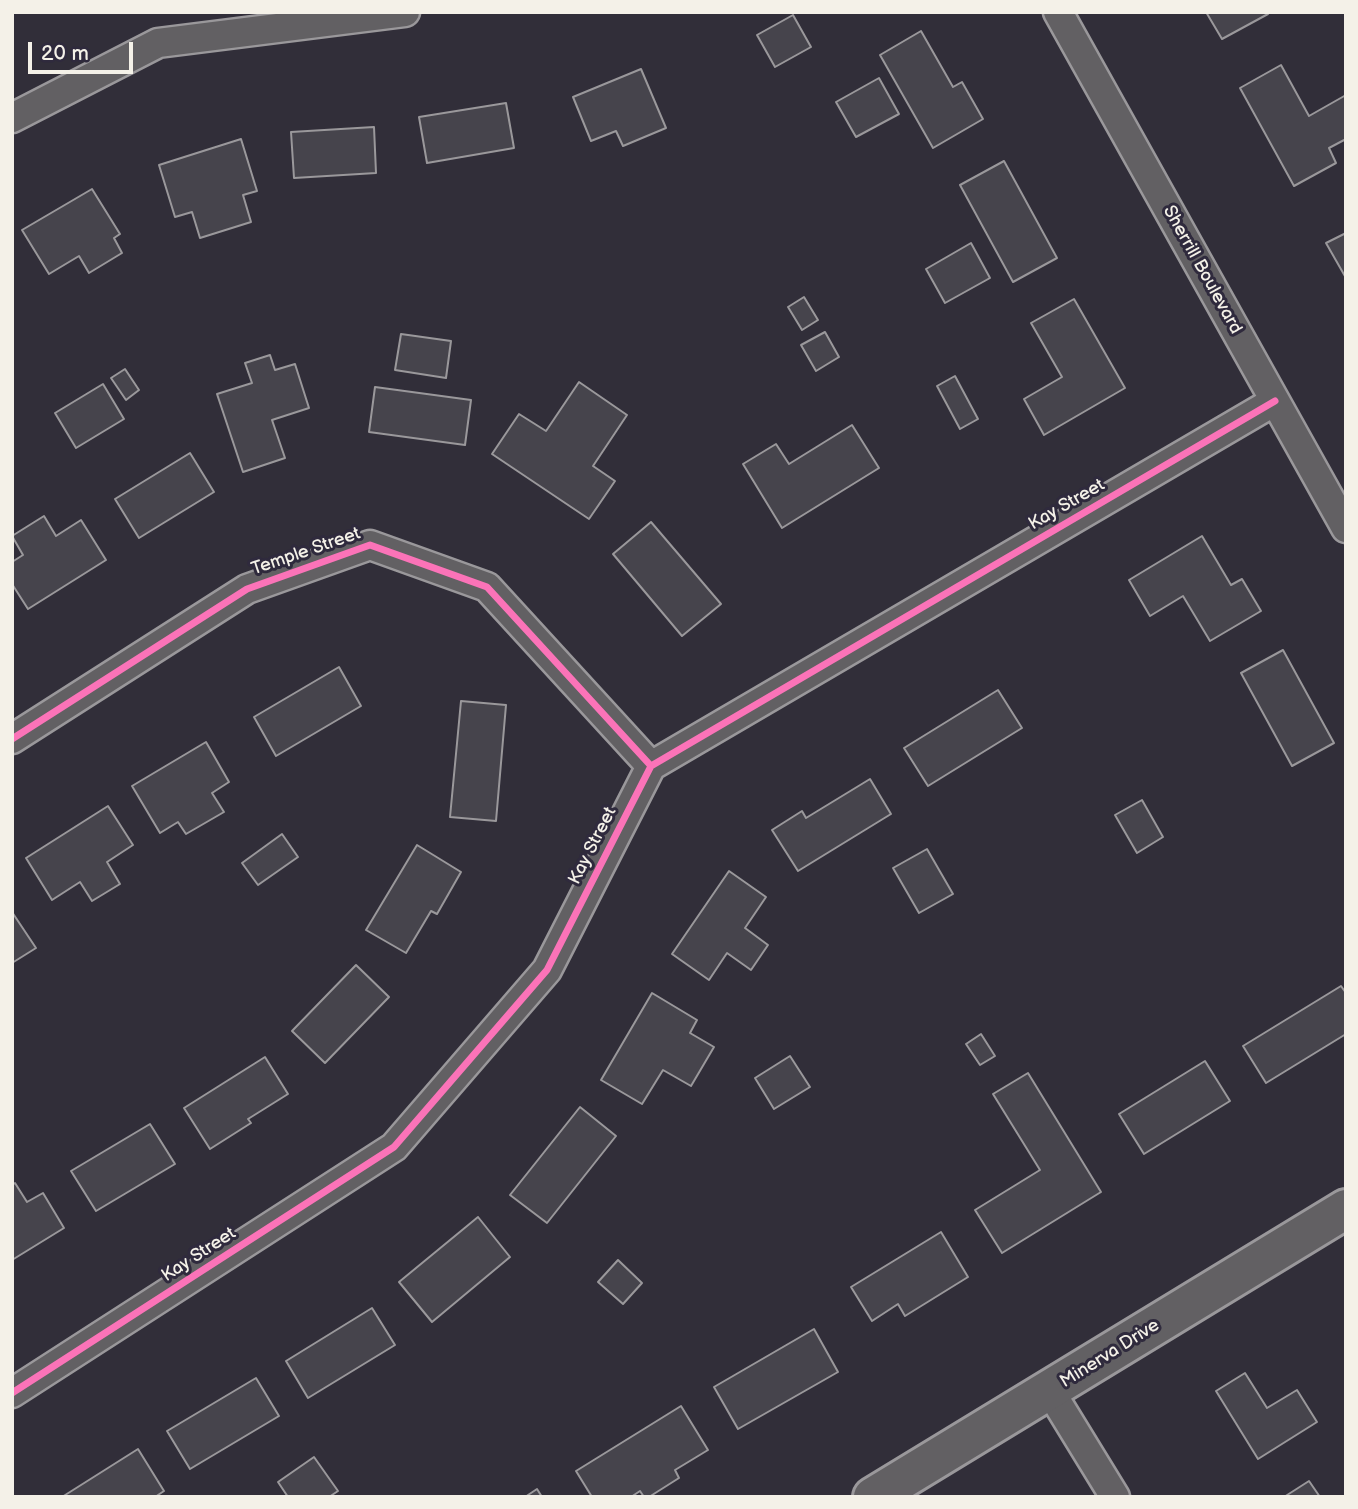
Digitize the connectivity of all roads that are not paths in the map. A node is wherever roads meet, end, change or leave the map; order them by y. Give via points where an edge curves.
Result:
1 (405, 12) edge
2 (1058, 12) edge
3 (12, 118) edge
4 (1275, 401) junction
5 (1346, 528) edge
6 (12, 739) edge
7 (651, 766) junction
8 (1346, 1209) edge
9 (1050, 1391) junction
10 (12, 1393) edge
11 (873, 1497) edge
12 (1115, 1497) edge

1 - 3 street via 158,43
2 - 4 street, Sherrill Boulevard
4 - 5 street, Sherrill Boulevard
4 - 7 street, Kay Street
6 - 7 street, Temple Street via 247,589 370,545 487,587
7 - 10 street, Kay Street via 547,970 394,1147
8 - 9 street, Minerva Drive
9 - 11 street, Minerva Drive
9 - 12 street

